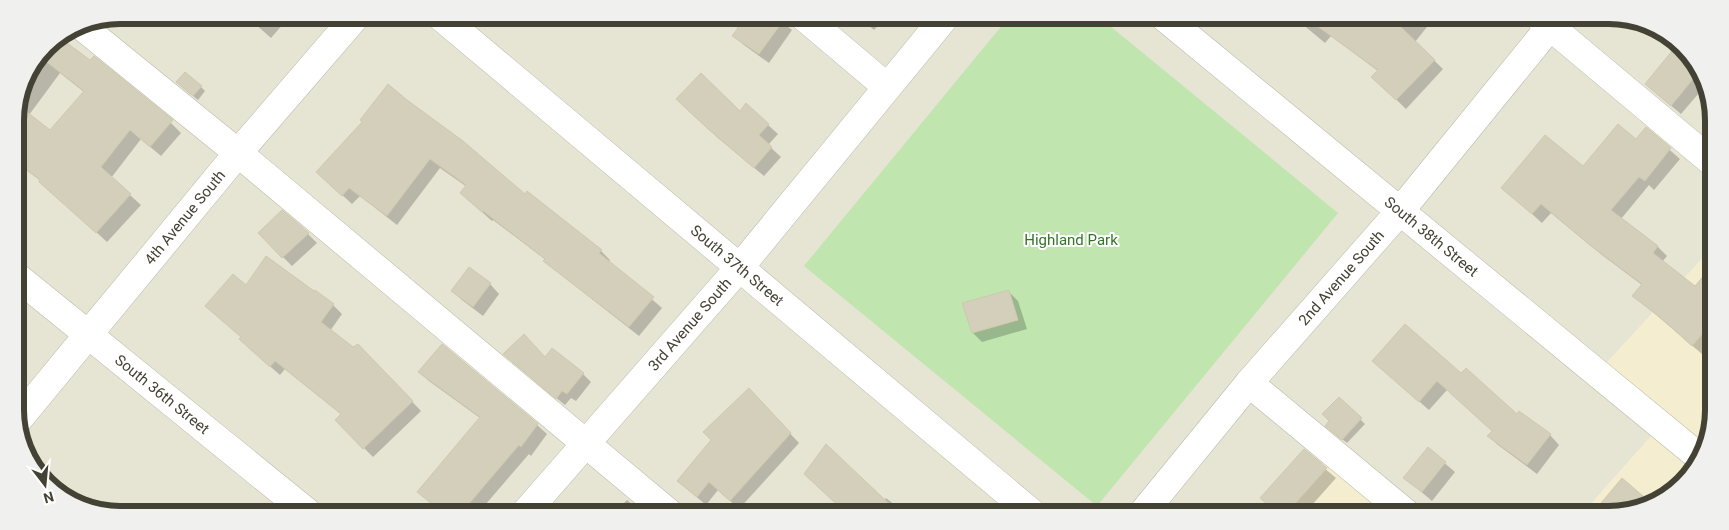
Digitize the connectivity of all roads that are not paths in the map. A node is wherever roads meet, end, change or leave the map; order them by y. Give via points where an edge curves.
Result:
1 (349, 24) edge
2 (450, 24) edge
3 (812, 24) edge
4 (939, 24) edge
5 (1173, 24) edge
6 (1547, 24) edge
7 (1552, 24) edge
8 (87, 30) edge
9 (887, 87) junction
10 (238, 154) junction
11 (1705, 156) edge
12 (1401, 210) junction
13 (740, 267) junction
14 (24, 283) edge
15 (88, 335) junction
16 (1249, 383) junction
17 (24, 413) edge
18 (587, 443) junction
19 (1694, 453) edge
20 (300, 506) edge
21 (531, 506) edge
22 (661, 506) edge
23 (1024, 506) edge
24 (1149, 506) edge
25 (1397, 506) edge

1 - 10 street, 4th Avenue South
2 - 13 street, South 37th Street
3 - 9 street
4 - 9 street, 3rd Avenue South
5 - 12 street, South 38th Street
6 - 12 street, 2nd Avenue South
7 - 11 street
8 - 10 street
9 - 13 street, 3rd Avenue South
10 - 15 street, 4th Avenue South
10 - 18 street
12 - 16 street, 2nd Avenue South
12 - 19 street, South 38th Street
13 - 18 street, 3rd Avenue South
13 - 23 street, South 37th Street
14 - 15 street, South 36th Street
15 - 17 street, 4th Avenue South
15 - 20 street, South 36th Street
16 - 24 street, 2nd Avenue South
16 - 25 street
18 - 21 street, 3rd Avenue South
18 - 22 street

